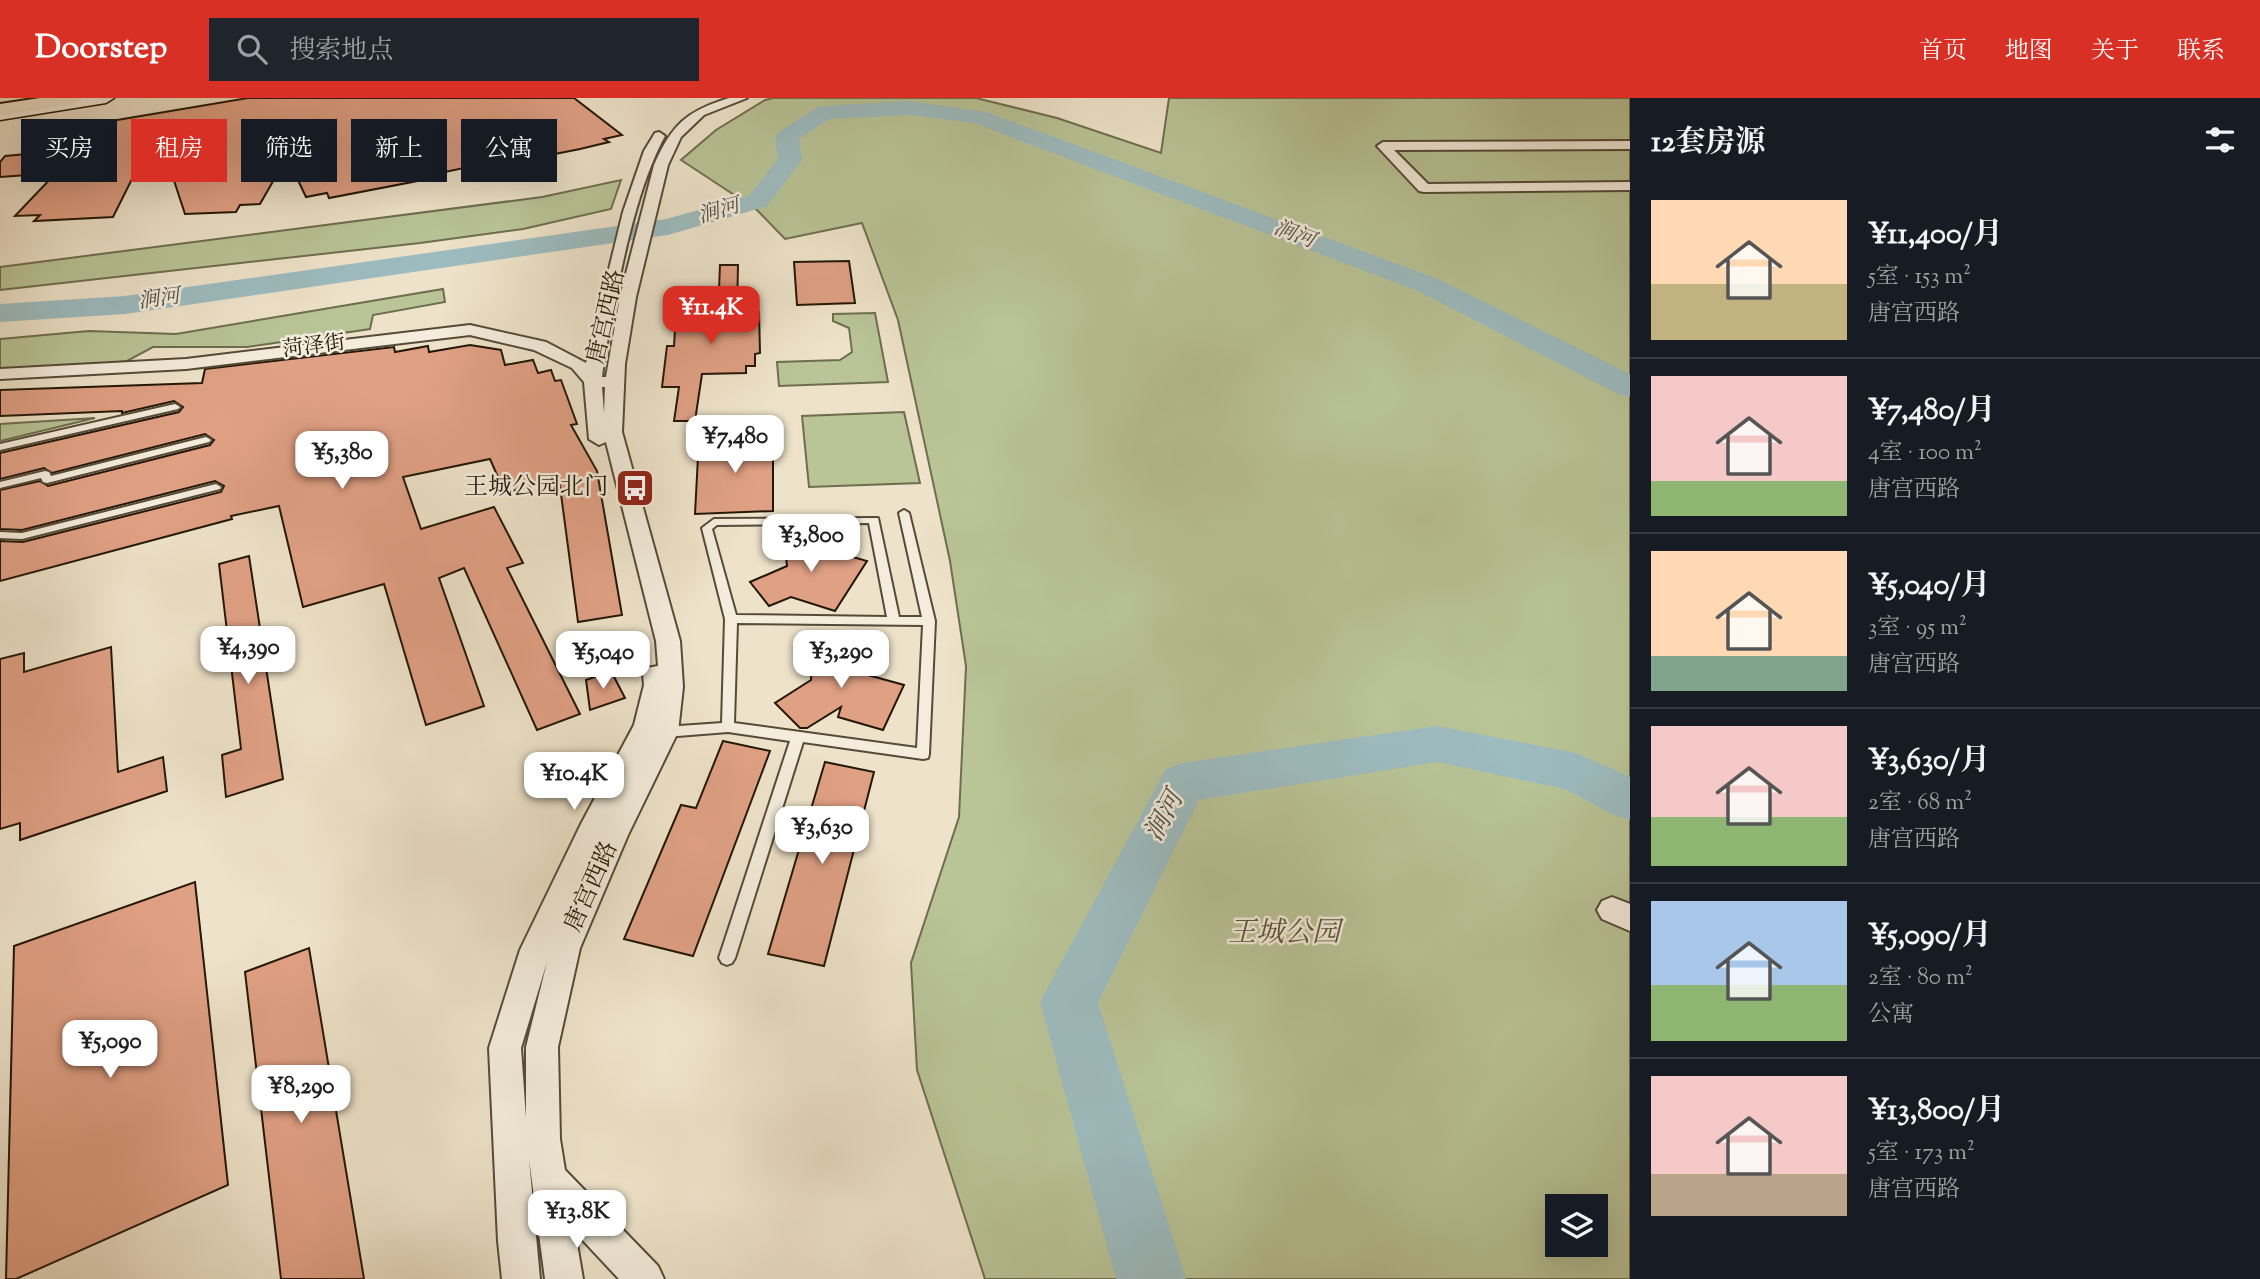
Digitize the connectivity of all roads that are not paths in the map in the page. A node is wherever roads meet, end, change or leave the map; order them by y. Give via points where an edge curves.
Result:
1 (34, 98) edge
2 (74, 98) edge
3 (106, 98) edge
4 (702, 98) edge
5 (741, 98) edge
6 (0, 103) edge
7 (0, 112) edge
8 (1630, 145) edge
9 (1630, 186) edge
10 (607, 347) junction
11 (0, 374) edge
12 (603, 382) junction
13 (175, 407) dead end
14 (206, 440) dead end
15 (0, 447) edge
16 (0, 485) edge
17 (216, 487) dead end
18 (904, 513) dead end
19 (0, 535) edge
20 (731, 619) junction
21 (894, 621) junction
22 (929, 621) junction
23 (727, 727) junction
24 (665, 732) junction
25 (798, 737) junction
26 (727, 958) dead end
27 (551, 1181) junction
28 (521, 1279) edge
29 (564, 1279) edge
30 (645, 1279) edge

1 - 6 highway
2 - 7 highway
3 - 7 main road
4 - 10 street, 唐宫西路 via 655,139 642,167
5 - 10 street, 唐宫西路 via 684,121 671,140
8 - 9 street via 1383,146 1424,188
10 - 12 street, 唐宫西路
11 - 12 street, 菏泽街 via 186,364 470,330 540,346
12 - 24 street, 唐宫西路 via 668,641 671,687
12 - 28 street, 唐宫西路 via 598,436 653,640 656,685 647,725 535,950 505,1048
13 - 15 lane
14 - 16 lane via 47,480 45,474
17 - 19 lane via 22,536
18 - 22 lane
20 - 21 lane
20 - 21 lane via 707,528 714,522 874,520
20 - 23 lane
21 - 22 lane
22 - 25 lane via 923,754
23 - 24 lane
23 - 25 lane
24 - 27 street, 唐宫西路 via 565,948 542,1047 543,1139
25 - 26 lane
27 - 29 street, 唐宫西路
27 - 30 street

